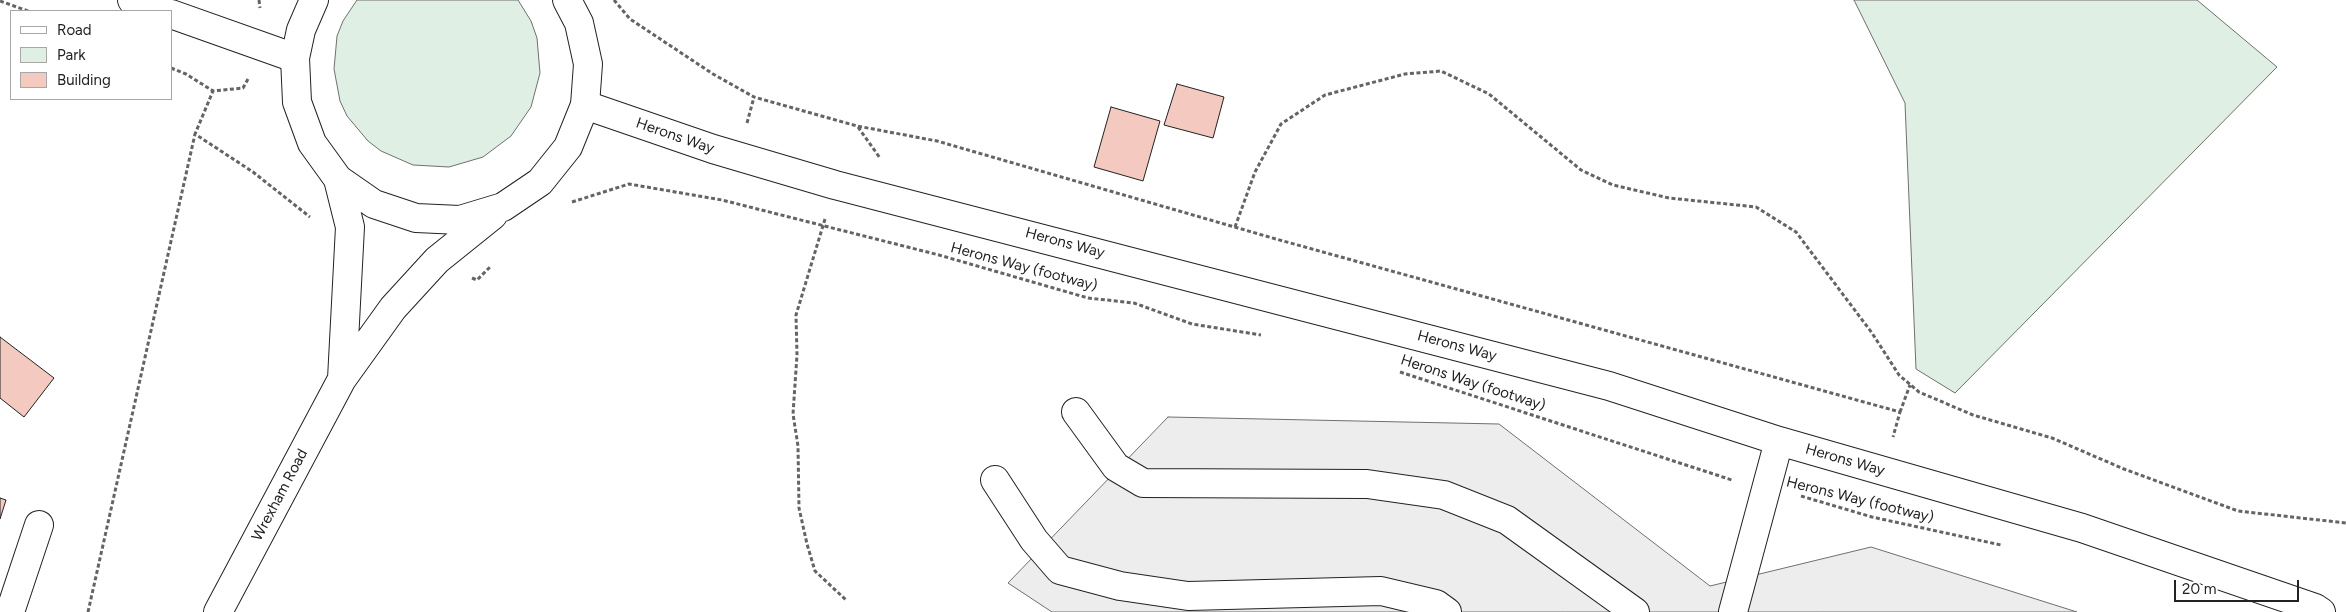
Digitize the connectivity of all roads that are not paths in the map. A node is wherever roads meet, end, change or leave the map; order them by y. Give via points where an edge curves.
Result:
1 (132, 0) edge
2 (314, 0) edge
3 (567, 0) edge
4 (161, 10) edge
5 (172, 14) edge
6 (295, 58) junction
7 (585, 106) junction
8 (338, 179) junction
9 (503, 207) junction
10 (342, 379) junction
11 (1076, 412) dead end
12 (1779, 441) junction
13 (995, 480) dead end
14 (39, 525) dead end
15 (10, 612) edge
16 (218, 612) edge
17 (1447, 612) edge
18 (1635, 612) edge
19 (1733, 612) edge
20 (2321, 612) edge

1 - 4 main road
2 - 6 main road via 301,30
3 - 7 main road via 579,23 588,64
5 - 6 main road
6 - 8 main road via 297,102 312,143
7 - 9 main road via 568,147 552,168 540,182
7 - 12 main road, Herons Way via 712,149 835,185 1609,386
8 - 9 main road via 374,204 416,218 460,220
8 - 10 main road, Wrexham Road via 350,227
9 - 10 main road, Wrexham Road via 437,260 392,308
10 - 16 main road, Wrexham Road
11 - 18 main road via 1116,467 1144,483 1366,484 1444,495 1507,520
12 - 19 main road
12 - 20 main road, Herons Way via 2082,528
13 - 17 main road via 1034,540 1060,570 1120,586 1188,596 1381,590 1436,604
14 - 15 main road

